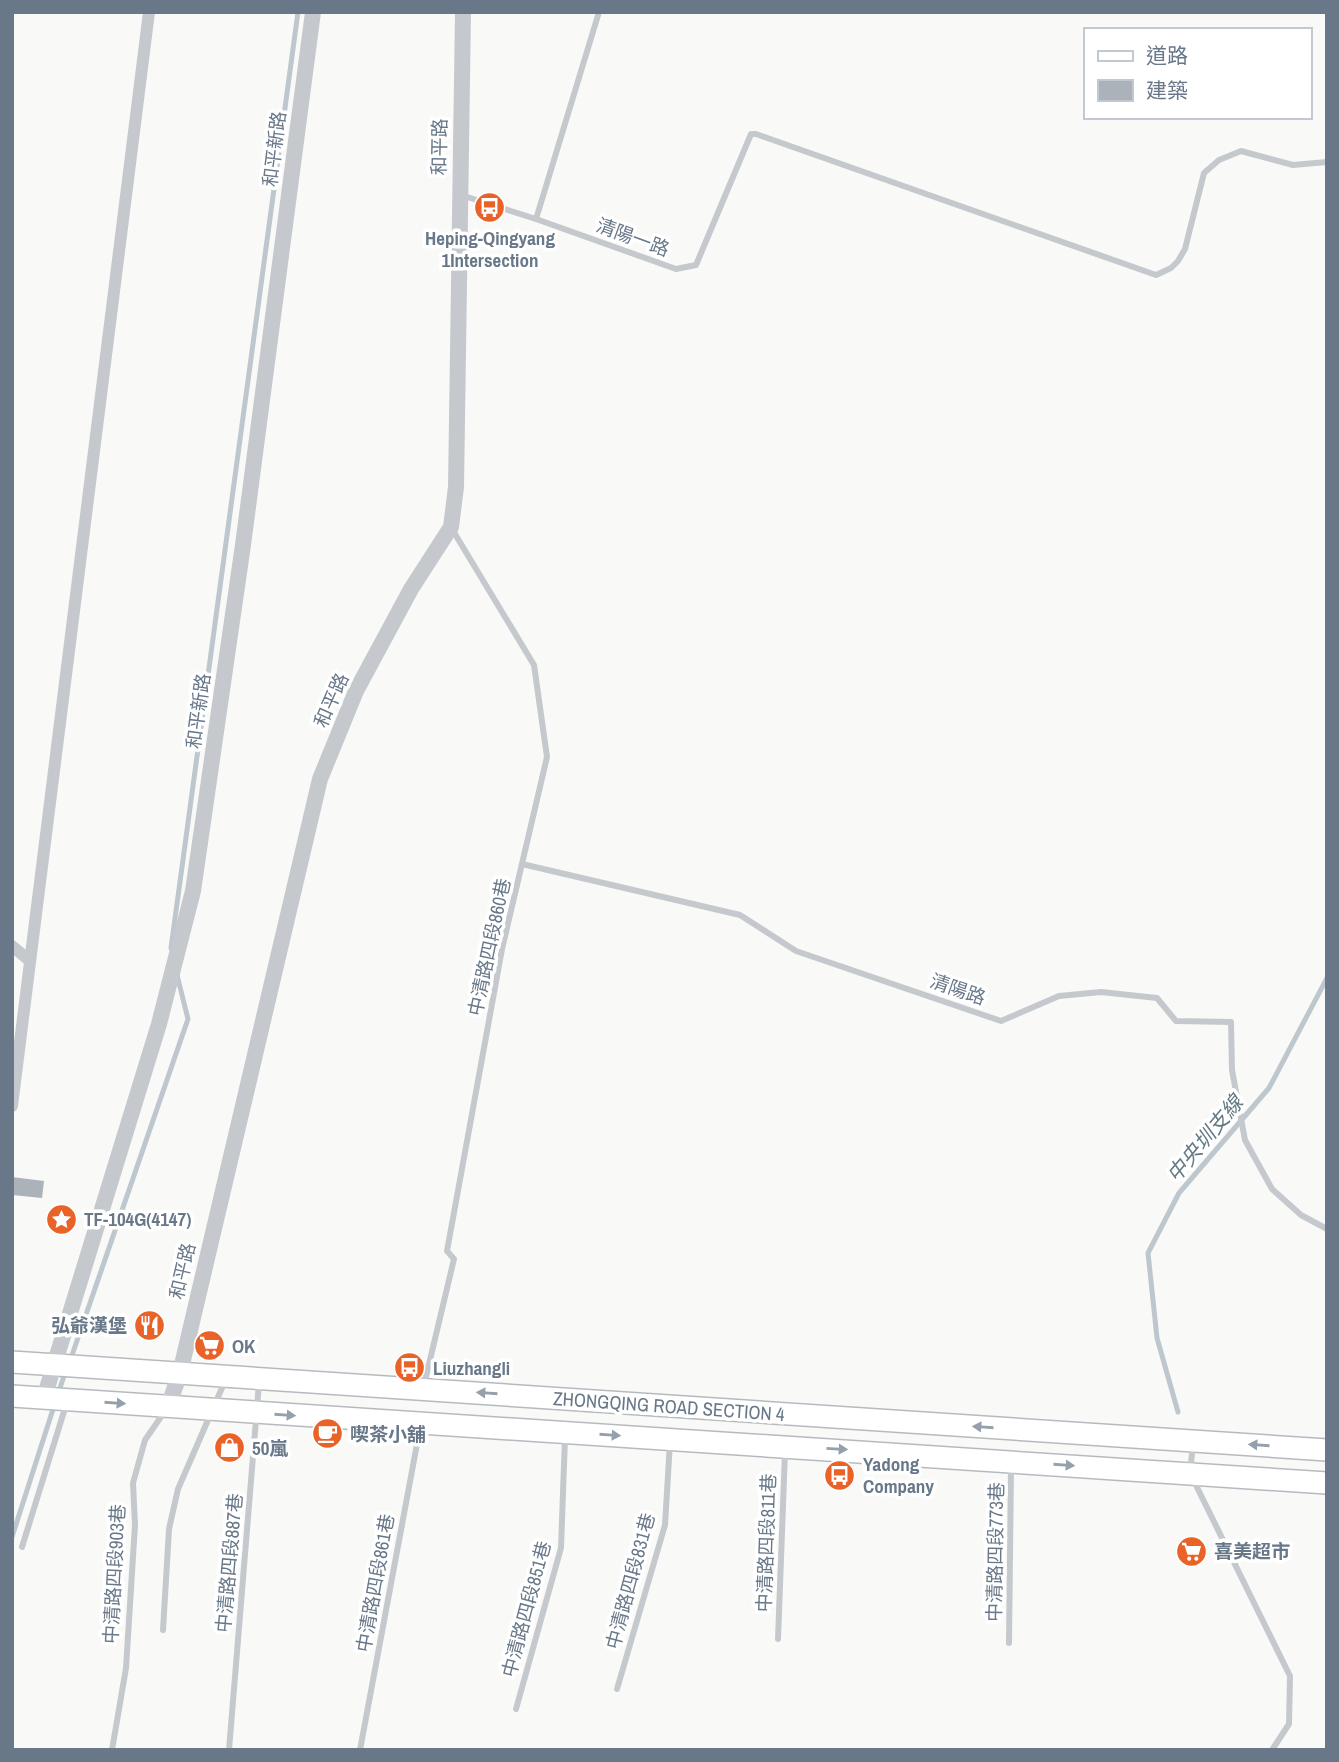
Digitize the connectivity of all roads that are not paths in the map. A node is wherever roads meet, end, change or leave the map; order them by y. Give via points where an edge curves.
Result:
1 (149, 12) edge
2 (313, 12) edge
3 (463, 12) edge
4 (598, 12) edge
5 (1327, 162) edge
6 (460, 195) junction
7 (536, 219) junction
8 (451, 527) junction
9 (522, 864) junction
10 (12, 946) edge
11 (30, 961) junction
12 (12, 1106) edge
13 (1327, 1229) edge
14 (12, 1362) edge
15 (64, 1365) junction
16 (180, 1373) junction
17 (227, 1376) junction
18 (259, 1378) junction
19 (423, 1389) junction
20 (12, 1396) edge
21 (521, 1396) junction
22 (55, 1399) junction
23 (168, 1407) junction
24 (212, 1409) junction
25 (257, 1412) junction
26 (421, 1423) junction
27 (519, 1430) junction
28 (565, 1433) junction
29 (670, 1439) junction
30 (1194, 1441) junction
31 (785, 1447) junction
32 (1327, 1450) edge
33 (1011, 1462) junction
34 (1190, 1473) junction
35 (1327, 1483) edge
36 (22, 1548) dead end
37 (163, 1630) dead end
38 (779, 1639) dead end
39 (1009, 1643) dead end
40 (617, 1689) dead end
41 (516, 1709) dead end
42 (112, 1750) edge
43 (229, 1750) edge
44 (360, 1750) edge
45 (1272, 1750) edge

1 - 11 street
2 - 15 street, 和平新路 via 193,891
3 - 6 street, 和平路
4 - 7 lane
5 - 7 lane, 清陽一路 via 1293,165 1241,151 1219,160 1204,173 1185,249 1171,268 1156,275 756,134 751,134 695,265 676,270
6 - 7 lane, 清陽一路
6 - 8 street, 和平路 via 456,488
8 - 9 lane, 中清路四段860巷 via 534,665 547,757
8 - 16 street, 和平路 via 411,589 356,691 320,779
9 - 13 lane, 清陽路 via 740,915 796,951 1001,1021 1059,996 1101,992 1157,998 1176,1021 1231,1022 1232,1070 1245,1140 1272,1189 1301,1215
9 - 19 lane, 中清路四段860巷 via 447,1251 454,1259
10 - 11 street
11 - 12 street
14 - 15 main road, ZHONGQING ROAD SECTION 4
15 - 16 main road, ZHONGQING ROAD SECTION 4
15 - 22 street, 和平新路
16 - 17 main road, ZHONGQING ROAD SECTION 4
16 - 23 street, 和平路
17 - 18 main road, ZHONGQING ROAD SECTION 4
17 - 24 lane
18 - 19 main road, ZHONGQING ROAD SECTION 4
18 - 25 lane, 中清路四段887巷
21 -> 19 main road, ZHONGQING ROAD SECTION 4
20 - 22 main road, ZHONGQING ROAD SECTION 4
21 - 27 main road
30 -> 21 main road, ZHONGQING ROAD SECTION 4
22 -> 23 main road, ZHONGQING ROAD SECTION 4
22 - 36 lane
23 - 24 main road, ZHONGQING ROAD SECTION 4
23 - 42 lane, 中清路四段903巷 via 145,1440 133,1483 135,1525 126,1668
24 - 25 main road, ZHONGQING ROAD SECTION 4
24 - 37 lane via 178,1489 169,1529
25 -> 26 main road, ZHONGQING ROAD SECTION 4
25 - 43 lane, 中清路四段887巷
26 - 27 main road, ZHONGQING ROAD SECTION 4
26 - 44 lane, 中清路四段861巷
27 - 28 main road, ZHONGQING ROAD SECTION 4
28 -> 29 main road, ZHONGQING ROAD SECTION 4
28 - 41 lane, 中清路四段851巷 via 561,1548
29 - 31 main road, ZHONGQING ROAD SECTION 4
29 - 40 lane, 中清路四段831巷 via 665,1525
32 -> 30 main road, ZHONGQING ROAD SECTION 4
30 - 34 lane
31 -> 33 main road, ZHONGQING ROAD SECTION 4
31 - 38 lane, 中清路四段811巷
33 -> 34 main road, ZHONGQING ROAD SECTION 4
33 - 39 lane, 中清路四段773巷
34 - 35 main road, ZHONGQING ROAD SECTION 4
34 - 45 lane via 1290,1676 1289,1724

